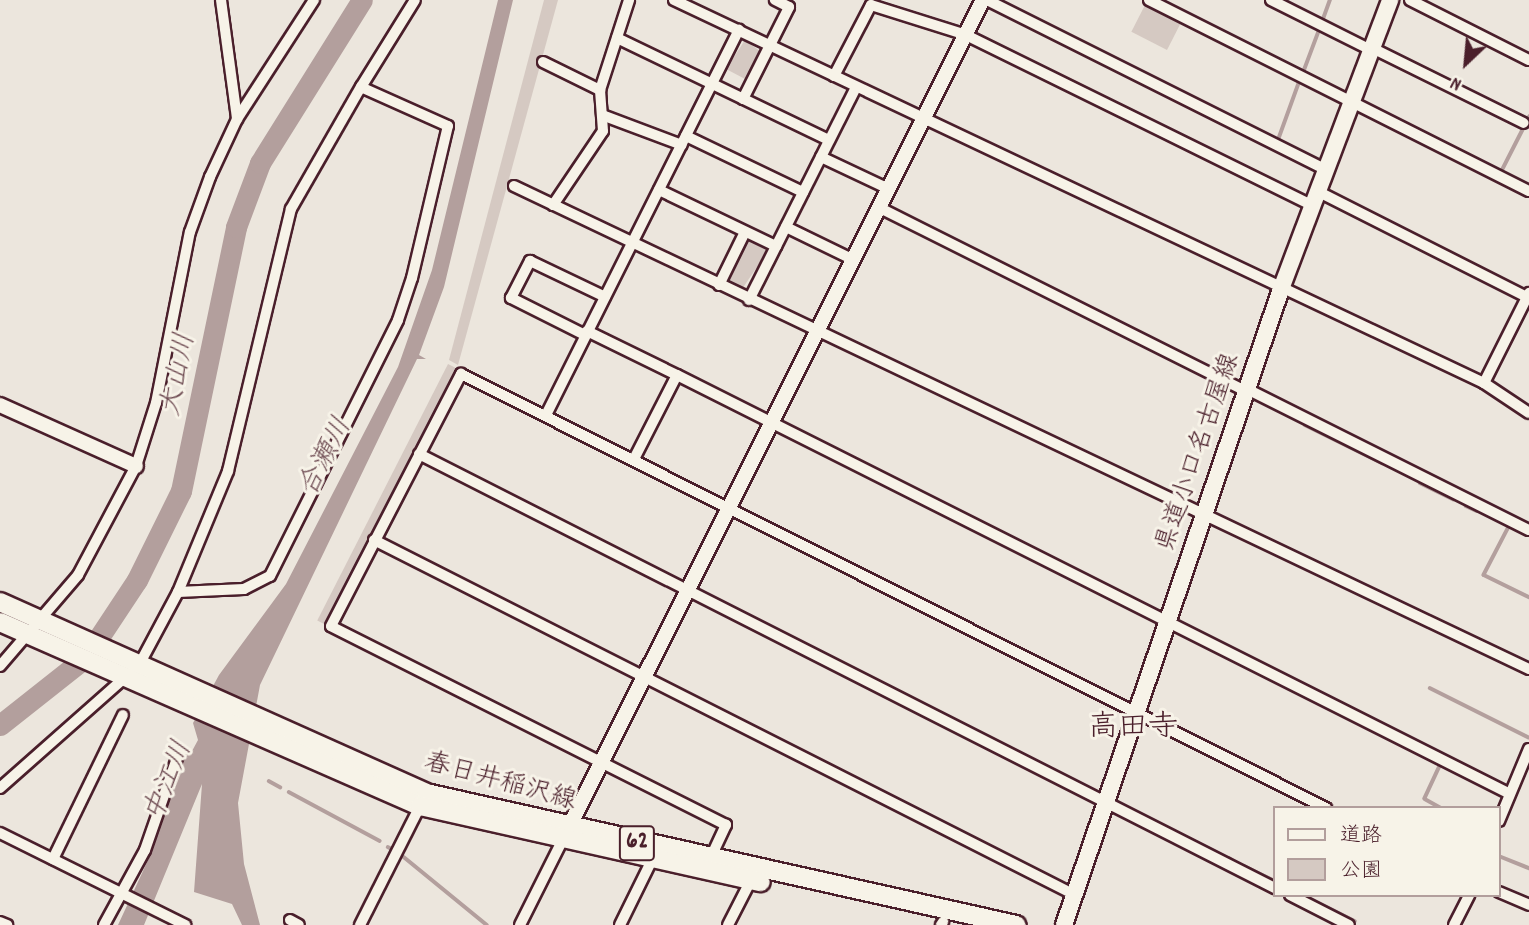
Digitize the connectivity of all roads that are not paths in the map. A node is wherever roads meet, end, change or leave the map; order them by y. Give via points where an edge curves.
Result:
1 (221, 0) edge
2 (314, 0) edge
3 (415, 0) edge
4 (629, 0) edge
5 (674, 0) edge
6 (775, 0) edge
7 (985, 0) edge
8 (1149, 0) edge
9 (1271, 0) edge
10 (1390, 0) edge
11 (1410, 0) edge
12 (739, 30) junction
13 (966, 36) junction
14 (617, 38) junction
15 (769, 45) junction
16 (1371, 49) junction
17 (1529, 60) edge
18 (542, 62) dead end
19 (834, 76) junction
20 (712, 84) junction
21 (856, 86) junction
22 (361, 87) junction
23 (600, 90) junction
24 (743, 99) junction
25 (1351, 102) junction
26 (602, 115) junction
27 (237, 119) junction
28 (925, 119) junction
29 (1524, 123) dead end
30 (830, 140) junction
31 (684, 141) junction
32 (821, 157) junction
33 (1325, 169) junction
34 (513, 186) dead end
35 (889, 189) junction
36 (659, 190) junction
37 (1529, 191) edge
38 (803, 192) junction
39 (1314, 198) junction
40 (552, 205) junction
41 (880, 208) junction
42 (786, 227) junction
43 (745, 232) junction
44 (632, 243) junction
45 (776, 246) junction
46 (854, 260) junction
47 (719, 285) junction
48 (1281, 289) junction
49 (1528, 296) edge
50 (605, 297) junction
51 (749, 300) junction
52 (818, 332) junction
53 (586, 333) junction
54 (677, 375) junction
55 (1484, 383) junction
56 (1247, 390) junction
57 (0, 405) edge
58 (1529, 413) edge
59 (546, 415) junction
60 (773, 421) junction
61 (419, 454) junction
62 (634, 459) junction
63 (136, 466) junction
64 (730, 506) junction
65 (1204, 515) junction
66 (1528, 527) edge
67 (374, 540) junction
68 (688, 591) junction
69 (178, 592) junction
70 (0, 602) edge
71 (39, 620) junction
72 (0, 622) edge
73 (1167, 622) junction
74 (26, 634) junction
75 (109, 662) junction
76 (139, 665) junction
77 (0, 666) edge
78 (1529, 669) edge
79 (122, 677) junction
80 (645, 678) junction
81 (156, 682) junction
82 (1137, 714) junction
83 (123, 715) dead end
84 (267, 732) junction
85 (1529, 749) edge
86 (178, 755) dead end
87 (602, 764) junction
88 (1524, 774) edge
89 (0, 788) edge
90 (1510, 794) junction
91 (1106, 804) junction
92 (420, 806) junction
93 (1322, 806) edge
94 (1501, 816) edge
95 (0, 833) edge
96 (565, 835) junction
97 (53, 859) junction
98 (710, 859) junction
99 (652, 860) junction
100 (751, 880) junction
101 (1274, 888) edge
102 (1501, 893) edge
103 (126, 894) junction
104 (1075, 895) junction
105 (1294, 897) edge
106 (1468, 897) edge
107 (1529, 905) edge
108 (0, 922) edge
109 (947, 924) edge
110 (7, 925) edge
111 (104, 925) edge
112 (185, 925) edge
113 (360, 925) edge
114 (520, 925) edge
115 (620, 925) edge
116 (728, 925) edge
117 (1016, 925) edge
118 (1064, 925) edge
119 (1349, 925) edge
120 (1454, 925) edge

1 - 27 street
2 - 27 street
3 - 22 street
4 - 14 street
5 - 12 street
6 - 15 street via 789,6
7 - 13 street
7 - 33 street
8 - 25 street
9 - 16 street
10 - 16 main road, 県道小口名古屋線
11 - 17 street
12 - 15 street
12 - 20 street
13 - 19 street via 871,5
13 - 28 street
13 - 39 street
14 - 20 street
14 - 23 street
15 - 19 street
15 - 24 street
16 - 25 main road, 県道小口名古屋線
16 - 29 street
18 - 23 street
19 - 21 street
20 - 24 street
20 - 31 street
21 - 28 street
21 - 30 street
22 - 69 street via 291,209 228,471
22 - 69 street via 449,126 398,320 270,576 244,589
23 - 26 street
24 - 30 street
25 - 33 main road, 県道小口名古屋線
25 - 37 street
26 - 31 street
26 - 40 street via 603,131
27 - 63 street via 190,232 156,403
28 - 35 street
28 - 48 street
30 - 32 street
31 - 36 street
31 - 38 street
32 - 35 street
32 - 38 street
33 - 39 main road, 県道小口名古屋線
34 - 40 street
35 - 41 street
36 - 43 street
36 - 44 street
38 - 42 street
39 - 48 main road, 県道小口名古屋線
39 - 49 street
40 - 44 street
41 - 46 street
41 - 56 street
42 - 45 street
42 - 46 street
43 - 45 street
43 - 47 street
44 - 47 street
44 - 50 street
45 - 51 street
46 - 52 street
47 - 51 street
48 - 55 street
48 - 56 main road, 県道小口名古屋線
49 - 55 street
50 - 53 street
50 - 53 street via 530,261 511,298
51 - 52 street
52 - 60 street
52 - 65 street
53 - 54 street
53 - 59 street
54 - 60 street
54 - 62 street
55 - 58 street
56 - 65 main road, 県道小口名古屋線
56 - 66 street
57 - 63 street
59 - 61 street via 461,374
59 - 62 street
60 - 64 street
60 - 73 street
61 - 67 street
61 - 68 street
62 - 64 street
63 - 71 street via 78,575
64 - 68 street
64 - 82 street
65 - 73 main road, 県道小口名古屋線
65 - 78 street
67 - 80 street
67 - 87 street via 331,626
68 - 80 street
68 - 91 street
69 - 76 street
70 - 71 main road, 春日井稲沢線 / 62
71 - 74 street
71 - 75 main road, 春日井稲沢線 / 62
72 - 74 main road, 春日井稲沢線 / 62
73 - 82 main road, 県道小口名古屋線
73 - 90 street
74 - 75 main road, 春日井稲沢線 / 62
74 - 77 street
75 - 76 main road, 春日井稲沢線 / 62
75 - 79 main road, 春日井稲沢線 / 62
76 - 79 street
76 - 81 main road, 春日井稲沢線 / 62
79 - 81 main road, 春日井稲沢線 / 62
79 - 89 street
80 - 87 street
80 - 104 street
81 - 84 main road, 春日井稲沢線 / 62
82 - 91 main road, 県道小口名古屋線
82 - 93 street
83 - 97 street
84 - 92 main road, 春日井稲沢線 / 62
84 - 96 main road, 春日井稲沢線 / 62 via 426,793
85 - 88 street
86 - 103 street
87 - 96 street
87 - 98 street via 726,825
88 - 90 street
90 - 94 street
91 - 101 street
91 - 104 main road, 県道小口名古屋線
92 - 96 main road, 春日井稲沢線 / 62
92 - 113 street
95 - 97 street
96 - 98 main road, 春日井稲沢線 / 62
96 - 99 main road, 春日井稲沢線 / 62
96 - 114 street
97 - 103 street
98 - 117 main road, 春日井稲沢線 / 62
99 - 100 main road, 春日井稲沢線 / 62
99 - 115 street
100 - 109 main road, 春日井稲沢線 / 62
100 - 116 street
102 - 107 street
103 - 111 street
103 - 112 street
104 - 118 main road, 県道小口名古屋線
105 - 119 street
106 - 120 street
108 - 110 street

